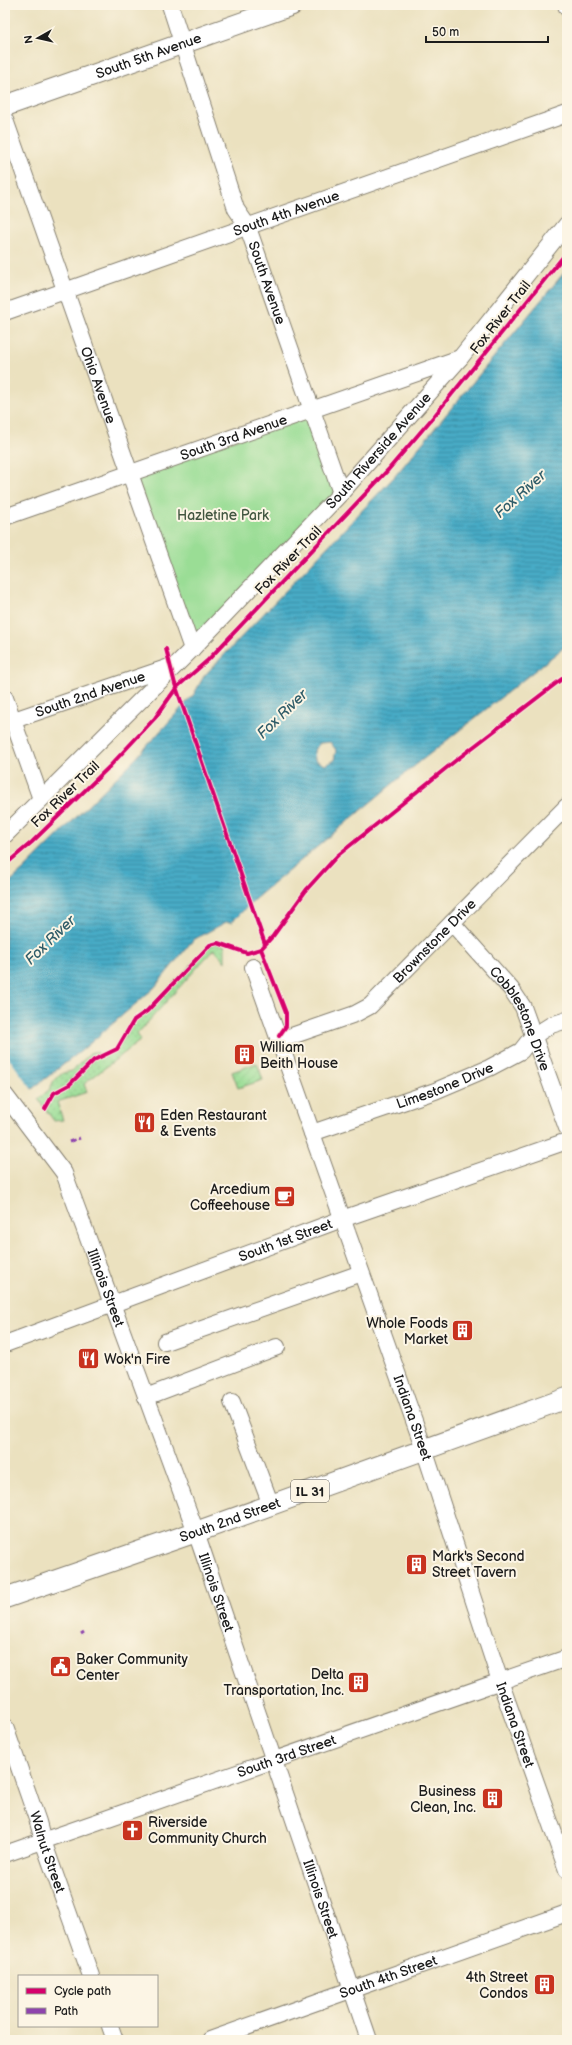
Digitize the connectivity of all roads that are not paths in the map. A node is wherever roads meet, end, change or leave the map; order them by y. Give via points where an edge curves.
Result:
1 (170, 5) edge
2 (292, 5) edge
3 (184, 43) junction
4 (5, 106) edge
5 (567, 114) edge
6 (5, 120) edge
7 (567, 224) edge
8 (247, 225) junction
9 (65, 290) junction
10 (5, 312) edge
11 (461, 357) junction
12 (311, 408) junction
13 (130, 473) junction
14 (341, 493) junction
15 (5, 517) edge
16 (192, 649) junction
17 (176, 665) junction
18 (5, 698) edge
19 (9, 721) edge
20 (41, 798) junction
21 (567, 806) edge
22 (5, 835) edge
23 (452, 923) junction
24 (253, 967) dead end
25 (567, 1020) edge
26 (532, 1037) junction
27 (280, 1040) junction
28 (5, 1095) edge
29 (567, 1128) edge
30 (312, 1132) junction
31 (567, 1141) edge
32 (342, 1219) junction
33 (361, 1273) junction
34 (113, 1306) junction
35 (165, 1342) dead end
36 (5, 1344) edge
37 (277, 1347) dead end
38 (146, 1397) junction
39 (567, 1398) edge
40 (232, 1402) dead end
41 (424, 1450) junction
42 (271, 1505) junction
43 (196, 1532) junction
44 (5, 1598) edge
45 (567, 1658) edge
46 (500, 1681) junction
47 (5, 1727) edge
48 (274, 1761) junction
49 (43, 1841) junction
50 (5, 1854) edge
51 (567, 1870) edge
52 (567, 1912) edge
53 (91, 1975) edge
54 (351, 1988) junction
55 (110, 2027) edge
56 (115, 2040) edge
57 (210, 2040) edge
58 (369, 2040) edge

1 - 3 street, South Avenue
2 - 3 main road, South 5th Avenue
3 - 4 main road, South 5th Avenue
3 - 8 street, South Avenue via 236,209
5 - 8 street, South 4th Avenue
6 - 9 street, Ohio Avenue
7 - 11 street, South Riverside Avenue
8 - 9 street, South 4th Avenue
8 - 12 street, South Avenue
9 - 10 street, South 4th Avenue
9 - 13 street, Ohio Avenue
11 - 12 street, South 3rd Avenue
11 - 14 street, South Riverside Avenue
12 - 13 street, South 3rd Avenue
12 - 14 street, South Avenue
13 - 15 street, South 3rd Avenue
13 - 16 street, Ohio Avenue
14 - 16 street, South Riverside Avenue
16 - 17 street, South Riverside Avenue
17 - 19 street, South 2nd Avenue
17 - 20 street, South Riverside Avenue
18 - 19 street
19 - 20 street
20 - 22 street, South Riverside Avenue
21 - 23 street, Brownstone Drive
23 - 26 street, Cobblestone Drive via 512,989 522,1007
23 - 27 street, Brownstone Drive via 370,1006 355,1014
24 - 27 street, Indiana Street
25 - 26 street, Limestone Drive via 551,1025
26 - 29 street, Cobblestone Drive
26 - 30 street, Limestone Drive via 521,1051 482,1071 435,1091
27 - 30 street, Indiana Street
28 - 34 street, Illinois Street via 64,1173
30 - 32 street, Indiana Street
31 - 32 street, South 1st Street
32 - 33 street, Indiana Street
32 - 34 street, South 1st Street
33 - 35 street
33 - 41 street, Indiana Street
34 - 36 street, South 1st Street
34 - 38 street, Illinois Street
37 - 38 street
38 - 43 street, Illinois Street
39 - 41 main road, South 2nd Street / IL 31
40 - 42 street
41 - 42 main road, South 2nd Street / IL 31
41 - 46 street, Indiana Street
42 - 43 main road, South 2nd Street / IL 31
43 - 44 main road, South 2nd Street / IL 31
43 - 48 street, Illinois Street
45 - 46 street, South 3rd Street
46 - 48 street, South 3rd Street
46 - 51 street, Indiana Street
47 - 49 street, Walnut Street
48 - 49 street, South 3rd Street
48 - 54 street, Illinois Street
49 - 50 street, South 3rd Street
49 - 53 street, Walnut Street
52 - 54 street, South 4th Street
54 - 57 street, South 4th Street
54 - 58 street, Illinois Street
55 - 56 street

